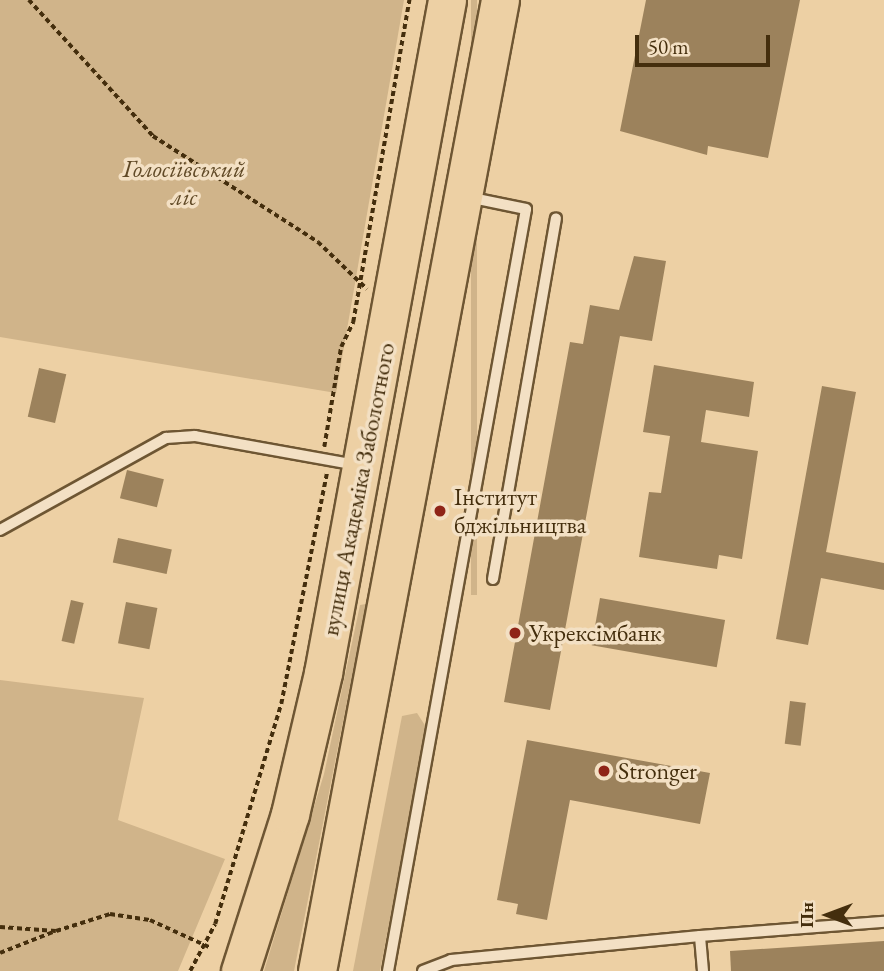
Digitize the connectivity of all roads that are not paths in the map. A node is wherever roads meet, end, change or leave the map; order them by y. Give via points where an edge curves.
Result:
1 (447, 0) edge
2 (500, 0) edge
3 (463, 195) junction
4 (555, 218) dead end
5 (363, 467) junction
6 (0, 530) edge
7 (493, 579) dead end
8 (884, 922) edge
9 (700, 936) junction
10 (238, 964) edge
11 (317, 971) edge
12 (388, 971) edge
13 (423, 971) edge
14 (703, 971) edge

1 - 5 highway, вулиця Академіка Заболотного
2 - 3 highway, вулиця Академіка Заболотного
3 - 11 highway, вулиця Академіка Заболотного
3 - 12 lane via 526,208
4 - 7 lane
5 - 6 lane via 195,436 166,438
5 - 10 highway, вулиця Академіка Заболотного via 305,751
8 - 9 lane
9 - 13 lane via 451,960
9 - 14 lane

